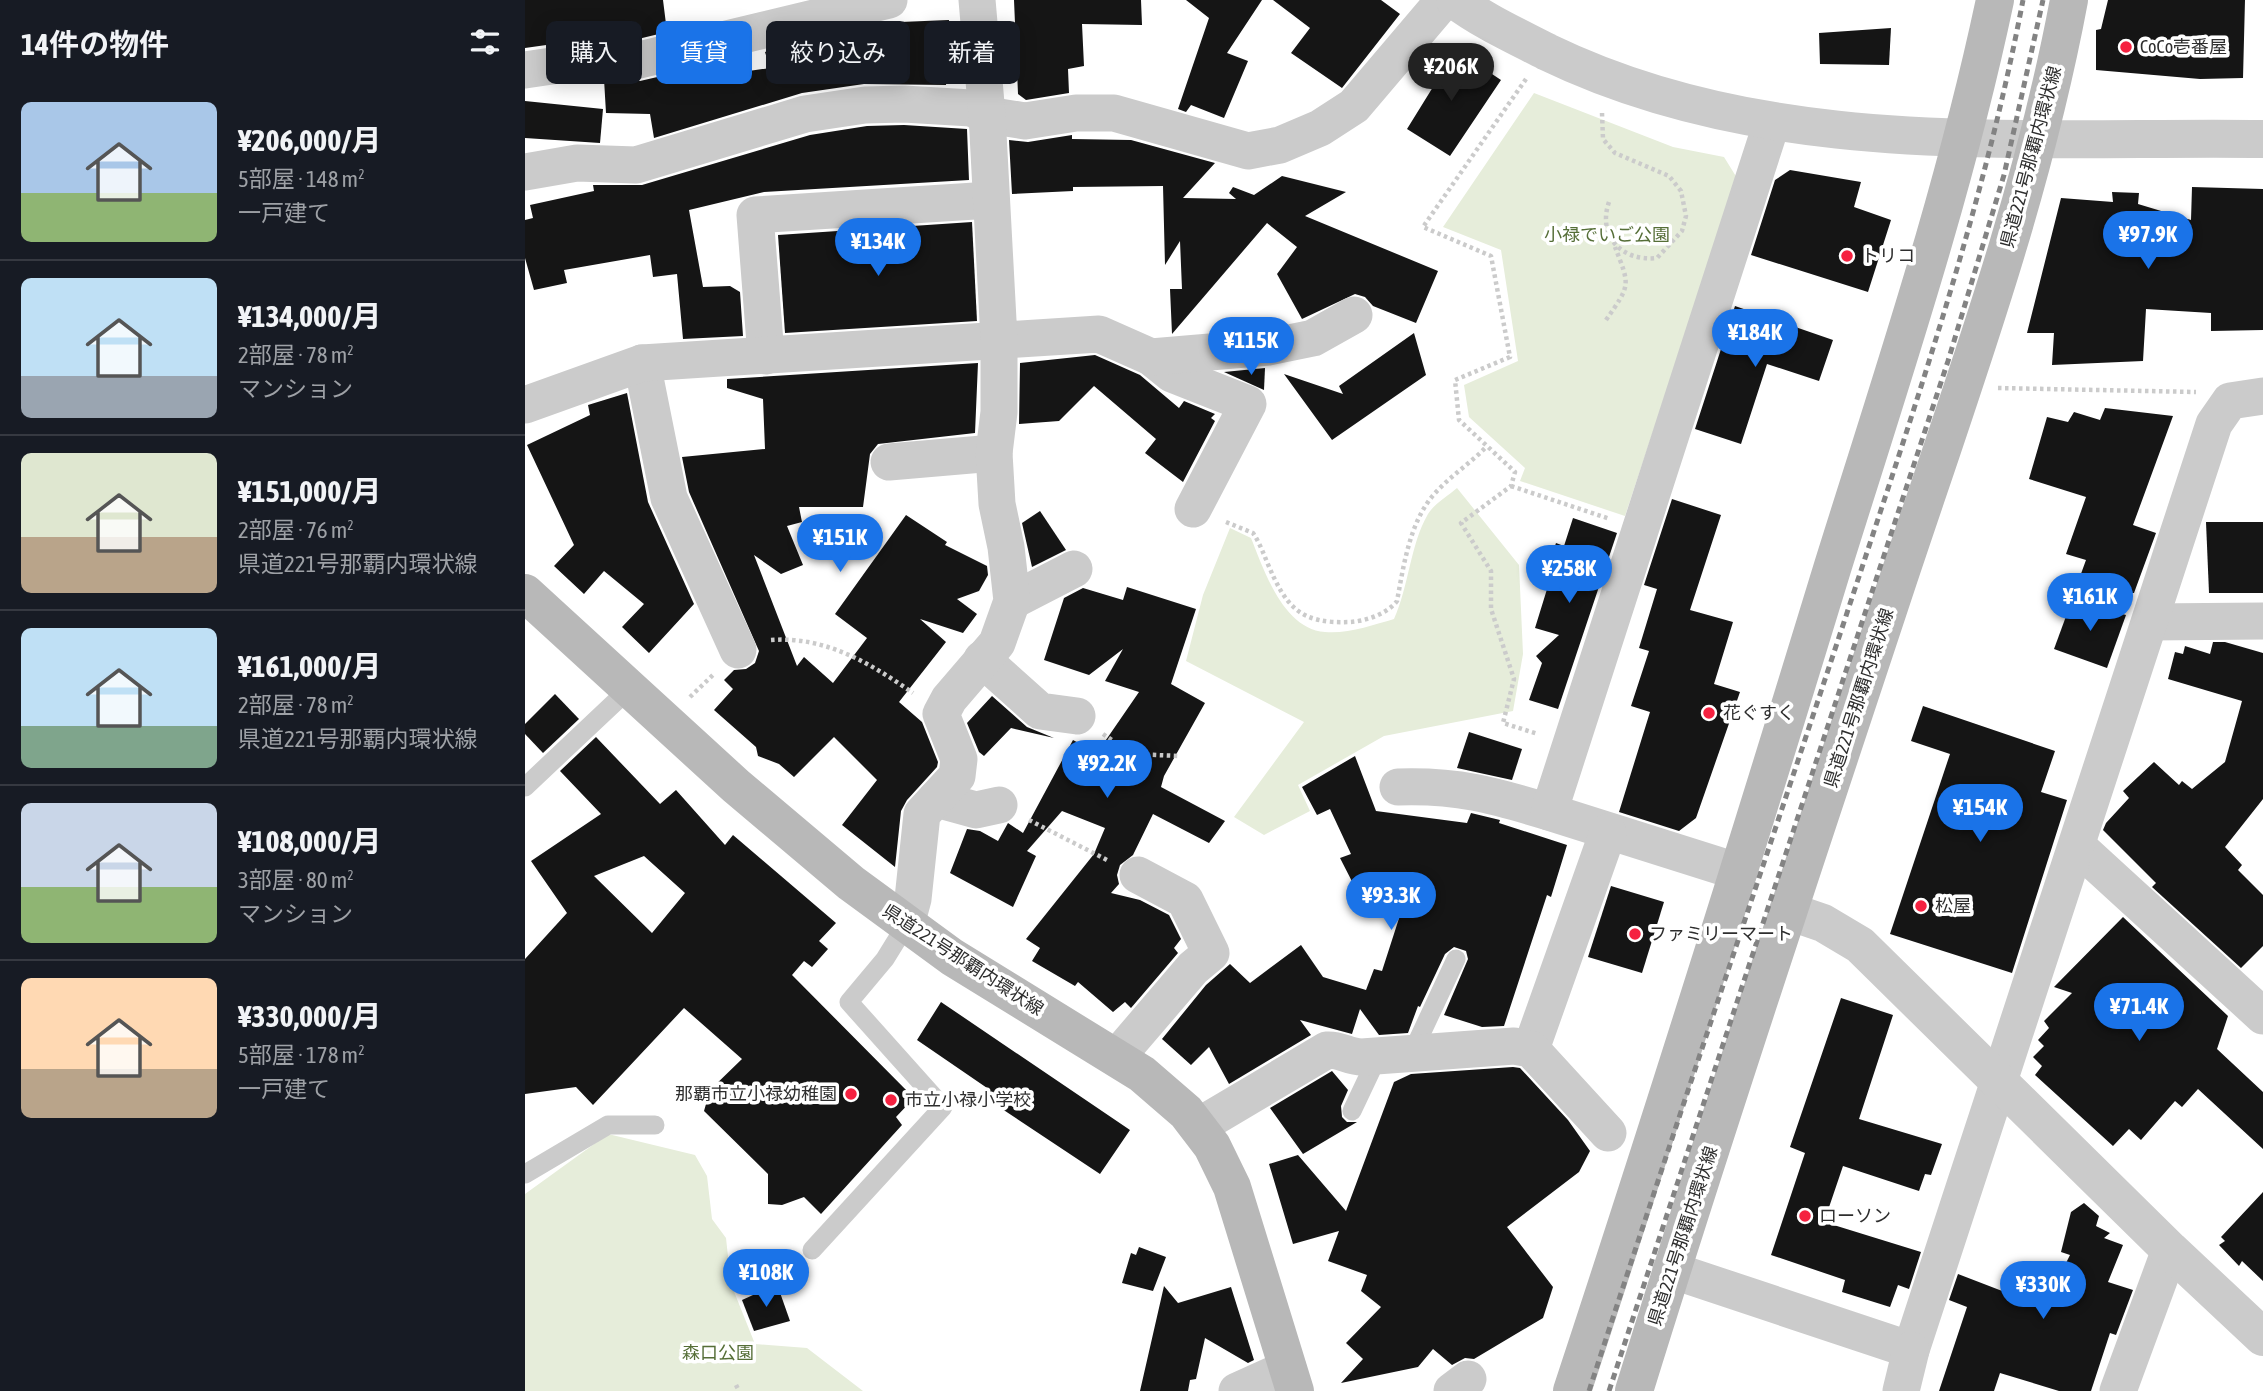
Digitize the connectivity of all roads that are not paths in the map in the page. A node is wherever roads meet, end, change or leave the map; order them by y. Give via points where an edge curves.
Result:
1 (890, 0) edge
2 (977, 0) edge
3 (1444, 0) edge
4 (1455, 0) edge
5 (1995, 0) edge
6 (2069, 0) edge
7 (525, 69) edge
8 (987, 114) junction
9 (1772, 122) junction
10 (1964, 137) junction
11 (2040, 137) junction
12 (2263, 139) edge
13 (525, 172) edge
14 (991, 200) junction
15 (1354, 315) dead end
16 (999, 339) junction
17 (766, 356) junction
18 (1151, 357) junction
19 (642, 363) junction
20 (2246, 399) edge
21 (525, 405) edge
22 (995, 453) junction
23 (889, 462) dead end
24 (1193, 509) road end
25 (1075, 569) dead end
26 (528, 601) edge
27 (1012, 601) junction
28 (2263, 621) edge
29 (2150, 622) junction
30 (738, 650) road end
31 (982, 659) junction
32 (629, 689) junction
33 (1077, 716) road end
34 (525, 787) edge
35 (1398, 787) dead end
36 (936, 799) junction
37 (999, 805) road end
38 (1549, 812) junction
39 (1608, 832) junction
40 (2077, 846) junction
41 (1739, 872) junction
42 (1137, 875) road end
43 (1788, 911) junction
44 (906, 925) junction
45 (1456, 958) dead end
46 (2263, 1016) edge
47 (1531, 1049) junction
48 (1395, 1055) junction
49 (1116, 1058) junction
50 (1998, 1082) junction
51 (1352, 1111) dead end
52 (655, 1125) dead end
53 (1199, 1126) junction
54 (1608, 1133) dead end
55 (525, 1174) edge
56 (812, 1250) dead end
57 (2170, 1250) junction
58 (1671, 1269) junction
59 (2263, 1337) edge
60 (1911, 1350) junction
61 (1291, 1379) edge
62 (1237, 1391) edge
63 (1572, 1391) edge
64 (1634, 1391) edge
65 (1901, 1391) edge
66 (2119, 1391) edge

1 - 7 street via 635,61 606,58
2 - 8 street
3 - 8 street via 1354,106 1320,128 1280,145 1248,151 1114,113 1025,121
4 - 9 street via 1521,39 1611,80 1684,104
5 - 10 main road
6 - 11 main road, 県道221号那覇内環状線
8 - 13 street via 971,108 865,105 805,114 636,165 577,163
8 - 14 street
9 - 10 street
9 - 38 street
10 - 11 street
10 - 41 main road
11 - 12 street
11 - 43 main road, 県道221号那覇内環状線 via 1976,347
14 - 16 street
14 - 17 street via 755,215
15 - 18 street via 1313,338 1269,348
16 - 17 street
16 - 18 street via 1099,334
16 - 22 street
17 - 19 street
18 - 24 street via 1173,374 1248,404
19 - 21 street
19 - 30 street via 669,498
20 - 29 street via 2214,424
22 - 23 street
22 - 27 street via 997,504
25 - 27 street
26 - 32 main road, 県道221号那覇内環状線
27 - 31 street via 997,643
28 - 29 street
29 - 40 street
31 - 33 street via 1039,711
31 - 36 street via 941,714 960,759 957,776
32 - 34 lane
32 - 44 main road, 県道221号那覇内環状線 via 774,820
35 - 38 street via 1482,791
36 - 37 street via 976,810
36 - 44 street via 922,814
38 - 39 street
39 - 41 street
39 - 47 street
40 - 46 street
40 - 50 street
41 - 63 main road
42 - 49 street via 1185,900 1211,953
43 - 50 street via 1823,923 1860,945
43 - 58 main road, 県道221号那覇内環状線
44 - 49 main road, 県道221号那覇内環状線
44 - 56 lane via 849,1002 943,1107
45 - 48 lane
47 - 48 street via 1514,1046
47 - 54 street
48 - 51 lane
48 - 53 street via 1351,1058 1337,1049 1327,1050
49 - 53 main road, 県道221号那覇内環状線 via 1165,1093
50 - 57 street
50 - 60 street
52 - 55 lane via 608,1125
53 - 61 main road, 県道221号那覇内環状線 via 1231,1187
57 - 59 street
57 - 66 street
58 - 60 street
58 - 64 main road, 県道221号那覇内環状線
60 - 65 street
61 - 62 street

